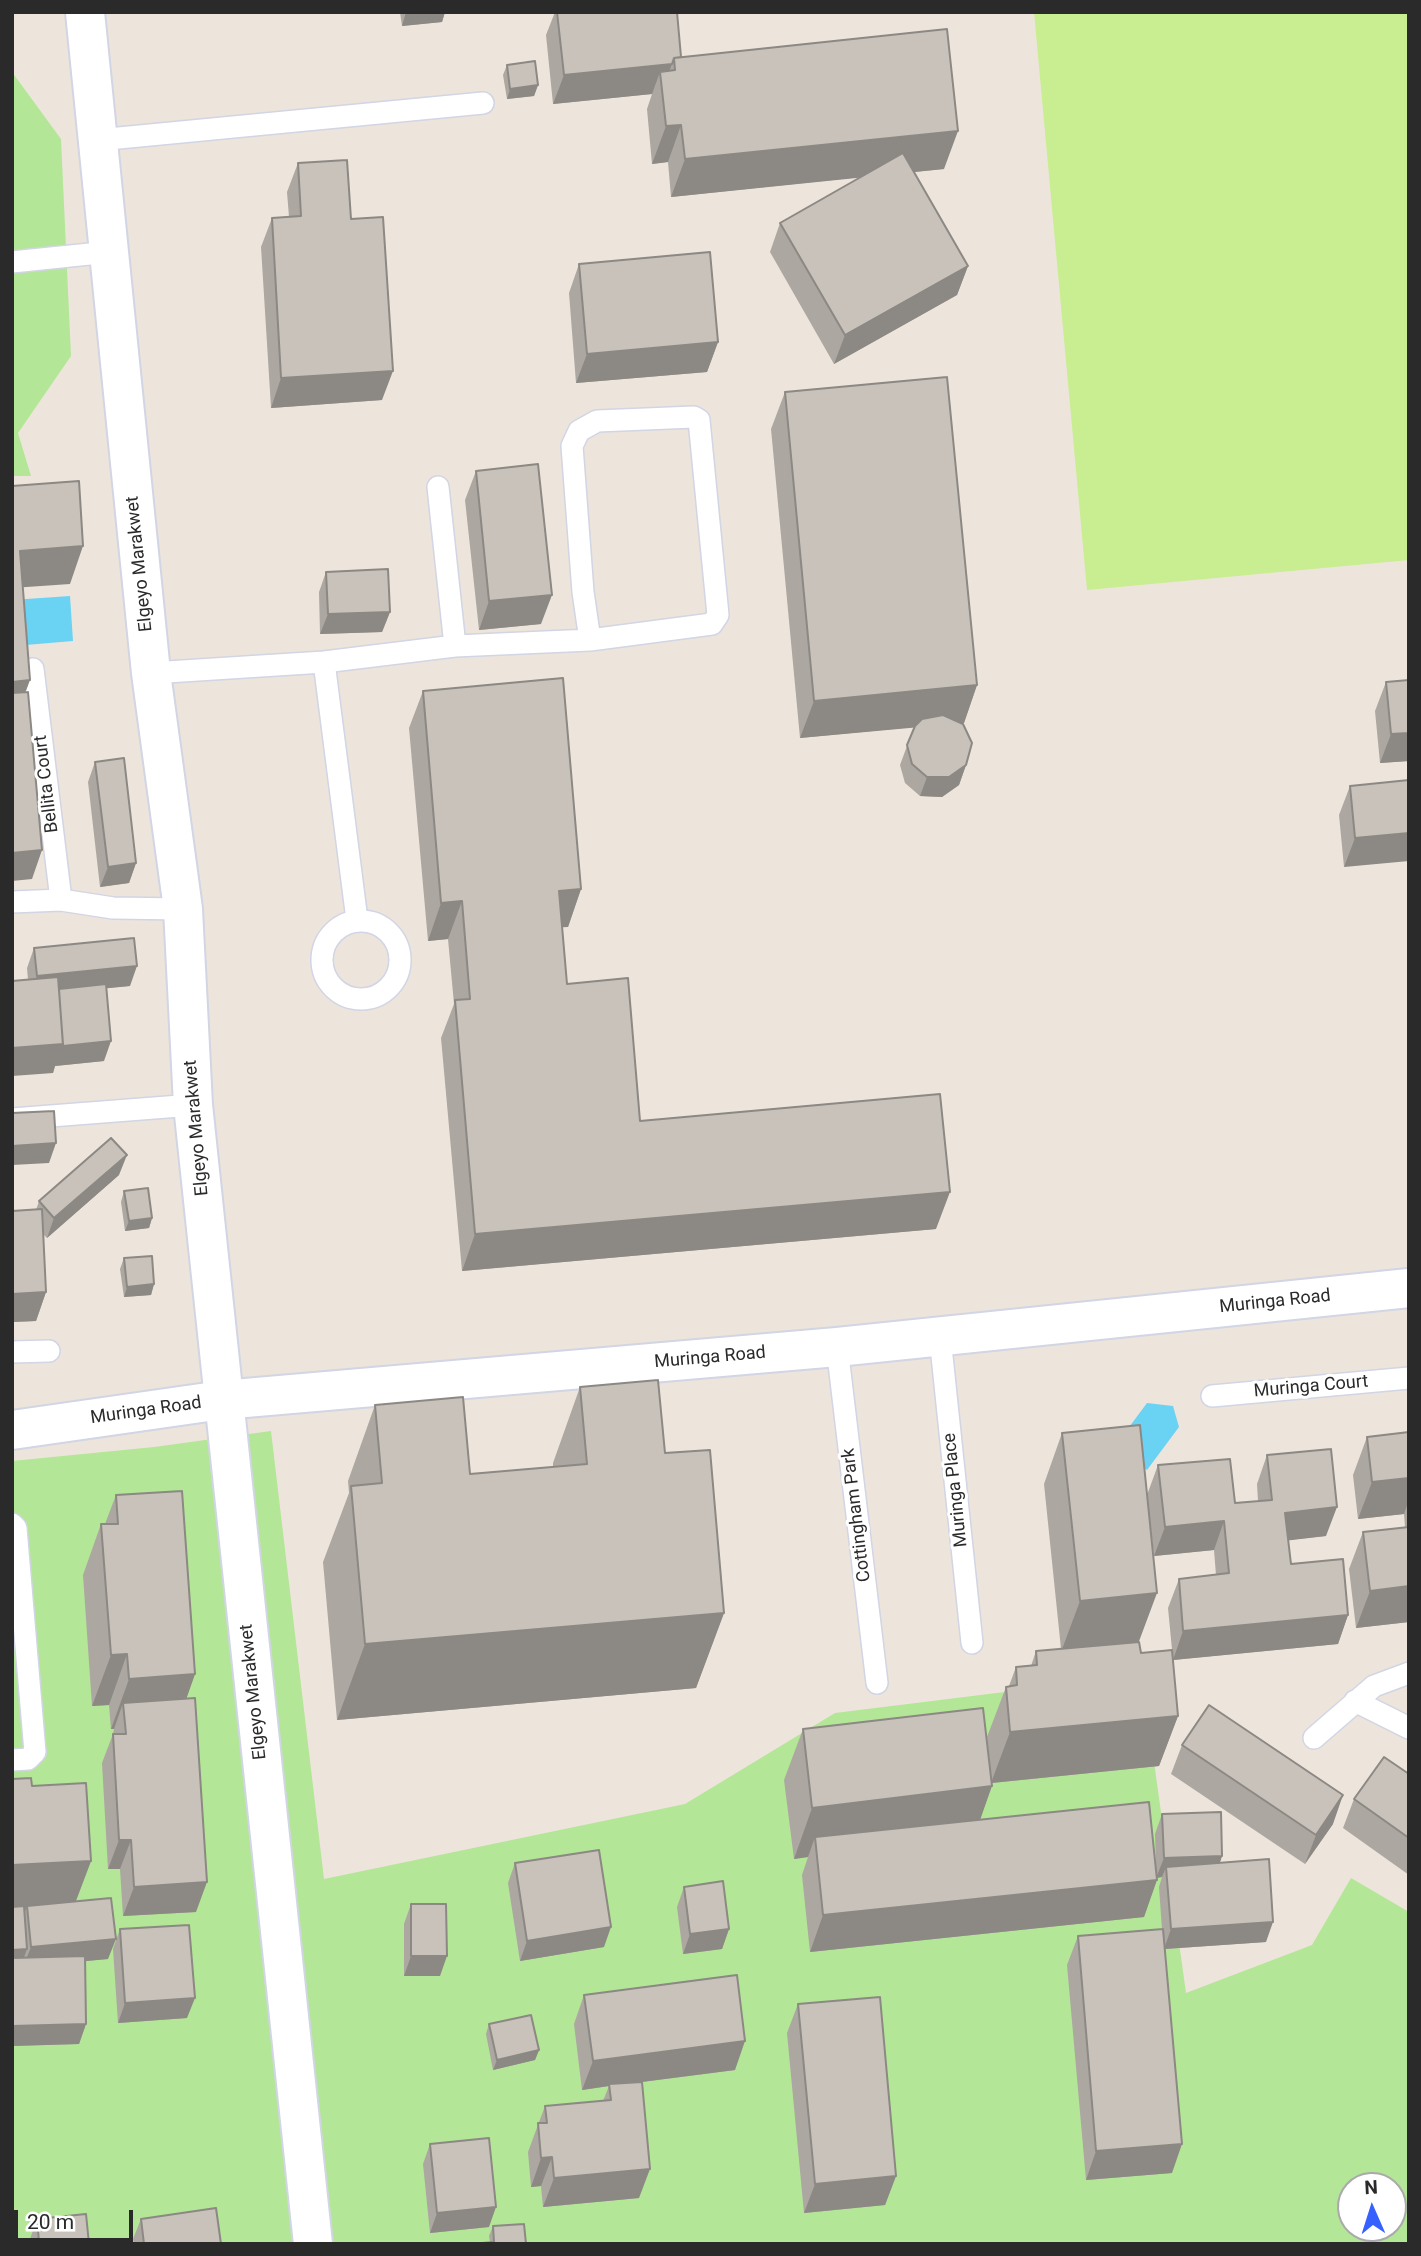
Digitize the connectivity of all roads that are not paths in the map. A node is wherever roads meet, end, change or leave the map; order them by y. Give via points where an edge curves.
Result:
1 (85, 12) edge
2 (483, 103) dead end
3 (98, 140) junction
4 (109, 253) junction
5 (12, 262) edge
6 (438, 488) dead end
7 (590, 640) junction
8 (455, 646) junction
9 (324, 662) junction
10 (33, 669) dead end
11 (150, 673) junction
12 (61, 900) junction
13 (12, 902) edge
14 (183, 909) junction
15 (357, 920) dead end
16 (193, 1104) junction
17 (12, 1119) edge
18 (1409, 1288) edge
19 (940, 1337) junction
20 (837, 1347) junction
21 (49, 1351) dead end
22 (12, 1352) edge
23 (1409, 1378) edge
24 (1212, 1396) dead end
25 (222, 1401) junction
26 (12, 1430) edge
27 (12, 1524) edge
28 (971, 1643) dead end
29 (1409, 1673) edge
30 (877, 1683) dead end
31 (1355, 1701) junction
32 (1409, 1728) edge
33 (1314, 1738) dead end
34 (12, 1760) edge
35 (313, 2244) edge

1 - 3 street, Elgeyo Marakwet
2 - 3 lane
3 - 4 street, Elgeyo Marakwet
4 - 5 lane
4 - 11 street, Elgeyo Marakwet
6 - 8 lane
7 - 7 lane via 716,620 699,420 694,417 597,421 579,431 572,446
7 - 8 lane
8 - 9 lane
9 - 11 lane
9 - 15 lane
10 - 12 lane, Bellita Court
11 - 14 street, Elgeyo Marakwet
12 - 13 lane
12 - 14 lane via 113,908
14 - 16 street, Elgeyo Marakwet
16 - 17 lane
16 - 25 street, Elgeyo Marakwet
18 - 19 street, Muringa Road
19 - 20 street, Muringa Road
19 - 28 lane, Muringa Place
20 - 25 street, Muringa Road
20 - 30 lane, Cottingham Park
21 - 22 lane
23 - 24 lane, Muringa Court
25 - 26 street, Muringa Road
25 - 35 street, Elgeyo Marakwet
27 - 34 lane via 16,1528 35,1752 28,1759
29 - 31 lane via 1374,1686
31 - 32 lane
31 - 33 lane

